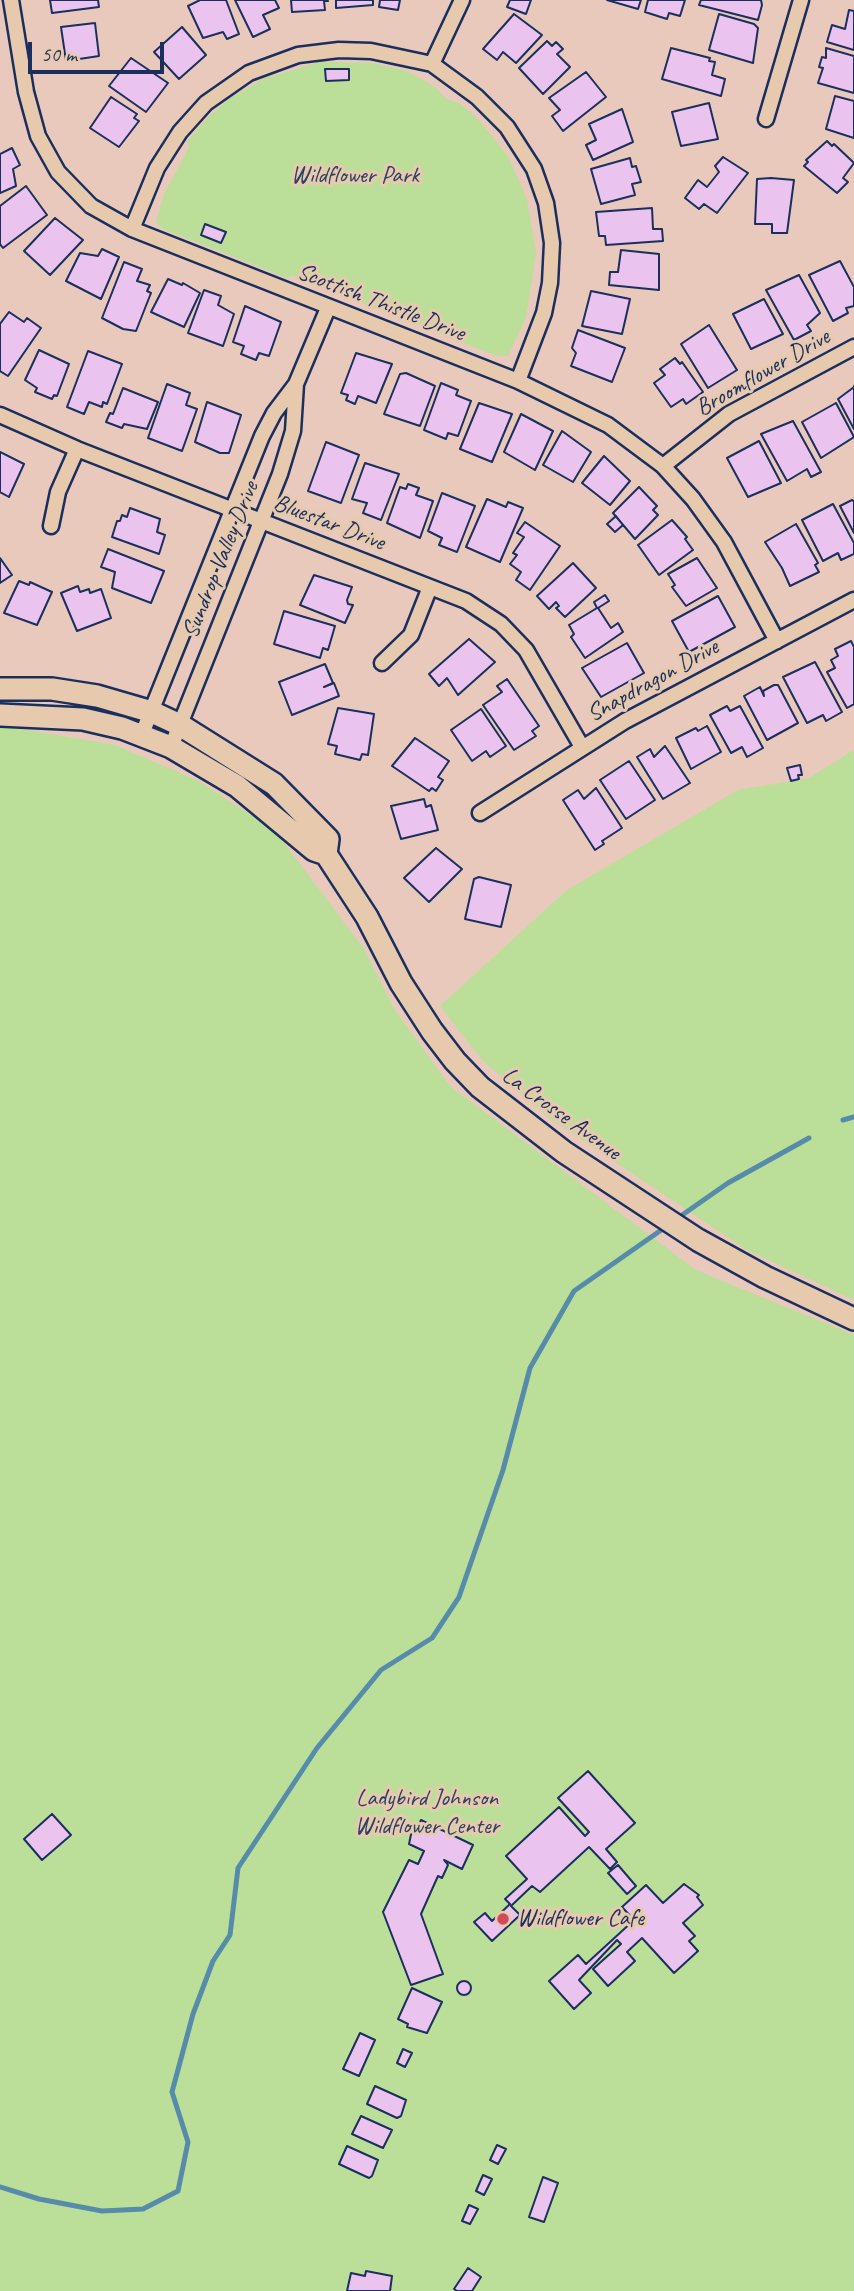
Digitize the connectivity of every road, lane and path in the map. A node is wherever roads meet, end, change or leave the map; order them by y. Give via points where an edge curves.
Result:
1 (11, 0) edge
2 (462, 0) edge
3 (801, 0) edge
4 (432, 64) junction
5 (766, 119) dead end
6 (132, 229) junction
7 (328, 308) junction
8 (854, 347) edge
9 (517, 381) junction
10 (296, 384) junction
11 (0, 415) edge
12 (77, 449) junction
13 (663, 466) junction
14 (232, 510) junction
15 (262, 522) junction
16 (51, 526) dead end
17 (430, 587) junction
18 (854, 600) edge
19 (776, 641) junction
20 (382, 663) dead end
21 (0, 689) edge
22 (152, 712) junction
23 (0, 715) edge
24 (180, 725) junction
25 (142, 734) junction
26 (171, 747) junction
27 (582, 747) junction
28 (480, 813) dead end
29 (326, 854) junction
30 (854, 1320) edge

1 - 6 street, Scottish Thistle Drive via 26,92 46,155 74,191
2 - 4 street
3 - 5 street
4 - 6 street via 371,51 339,50 298,55 249,73 206,103 180,132 157,168
4 - 9 street via 477,97 512,133 534,169 546,203 552,243 550,283 544,313
6 - 7 street, Scottish Thistle Drive
7 - 9 street, Scottish Thistle Drive
7 - 10 street, Sundrop Valley Drive
8 - 13 street, Broomflower Drive via 729,414
9 - 13 street, Scottish Thistle Drive via 608,425
10 - 14 street, Sundrop Valley Drive via 274,413
10 - 15 street, Sundrop Valley Drive via 293,431
11 - 12 street, Bluestar Drive
12 - 14 street, Bluestar Drive
12 - 16 street via 58,492
13 - 19 street, Scottish Thistle Drive via 724,542
14 - 15 street, Bluestar Drive
14 - 22 street, Sundrop Valley Drive
15 - 17 street, Bluestar Drive
15 - 24 street, Sundrop Valley Drive
17 - 20 street via 411,635
17 - 27 street, Bluestar Drive via 466,601 516,639
18 - 19 street, Snapdragon Drive
19 - 27 street, Snapdragon Drive
21 - 22 street, La Crosse Avenue via 97,696
22 - 24 street, La Crosse Avenue
22 - 25 street, Sundrop Valley Drive
23 - 25 street, La Crosse Avenue via 83,719
24 - 26 street, Sundrop Valley Drive
24 - 29 street, La Crosse Avenue via 274,783 328,839
25 - 26 street, La Crosse Avenue
26 - 29 street, La Crosse Avenue via 237,786 314,850
27 - 28 street, Snapdragon Drive
29 - 30 street, La Crosse Avenue via 401,983 454,1061 518,1118 698,1240

